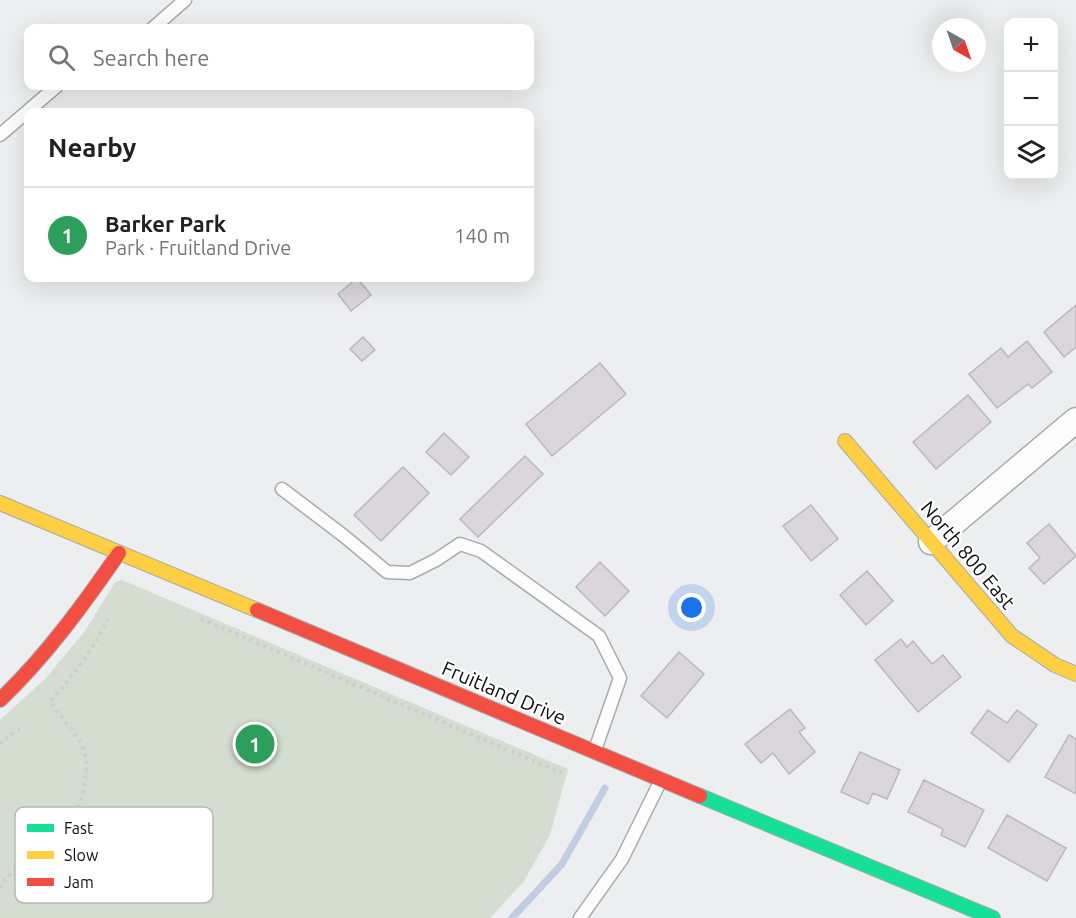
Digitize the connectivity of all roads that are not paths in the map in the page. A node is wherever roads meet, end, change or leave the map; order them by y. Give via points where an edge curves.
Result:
1 (185, 0) edge
2 (158, 24) edge
3 (52, 90) edge
4 (31, 108) edge
5 (24, 114) edge
6 (0, 135) edge
7 (1076, 420) edge
8 (845, 441) dead end
9 (282, 489) dead end
10 (0, 503) edge
11 (931, 542) junction
12 (119, 553) junction
13 (1076, 674) edge
14 (0, 700) edge
15 (595, 752) junction
16 (661, 779) junction
17 (580, 918) edge
18 (993, 918) edge

1 - 2 lane
3 - 4 lane
5 - 6 lane
7 - 11 street
8 - 11 street, North 800 East
9 - 15 lane via 387,572 410,573 460,544 481,551 599,636 620,678
10 - 12 street, Fruitland Drive
11 - 13 street, North 800 East via 1012,636
12 - 14 street via 51,646
12 - 15 street, Fruitland Drive
15 - 16 street, Fruitland Drive
16 - 17 lane via 622,859
16 - 18 street, Fruitland Drive

